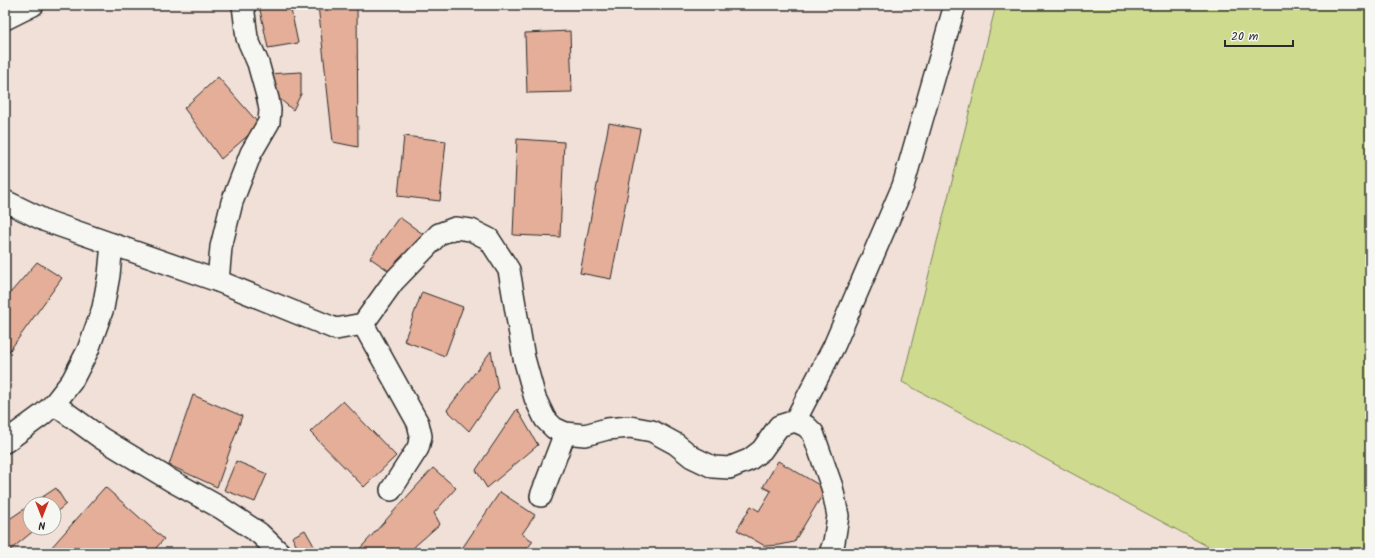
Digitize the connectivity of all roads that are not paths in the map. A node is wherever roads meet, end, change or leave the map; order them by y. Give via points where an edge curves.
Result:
1 (33, 5) edge
2 (243, 5) edge
3 (955, 5) edge
4 (5, 19) edge
5 (5, 201) edge
6 (112, 244) junction
7 (218, 281) junction
8 (363, 324) junction
9 (54, 404) junction
10 (795, 421) junction
11 (565, 433) junction
12 (5, 442) edge
13 (391, 490) dead end
14 (541, 496) dead end
15 (280, 553) edge
16 (830, 553) edge

1 - 4 street
2 - 7 street via 247,38 258,63 268,99 269,122 250,153 232,202 221,247
3 - 10 street via 902,186 834,346
5 - 6 street via 46,220
6 - 7 street
6 - 9 street via 103,308 88,350 72,381
7 - 8 street via 336,329
8 - 11 street via 393,282 439,234 455,228 471,230 489,239 509,270 524,358 534,398 545,419 554,428
8 - 13 street via 418,423 421,436 418,448
9 - 12 street
9 - 15 street via 101,438 259,533
10 - 11 street via 779,426 762,450 749,460 729,468 713,467 692,457 676,444 652,431 630,427 584,434
10 - 16 street via 813,433 832,487 838,516
11 - 14 street

